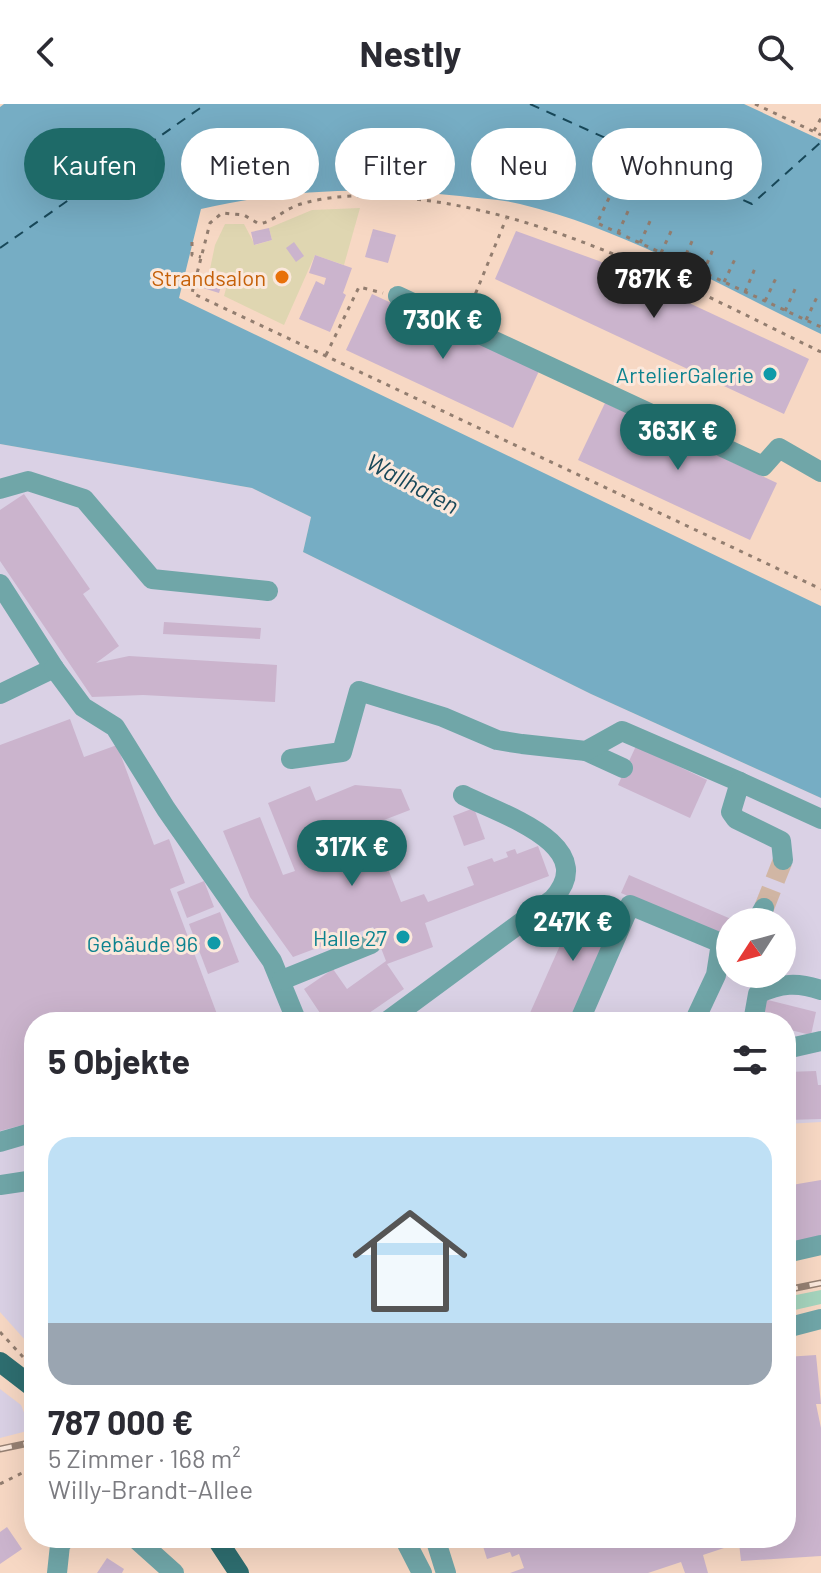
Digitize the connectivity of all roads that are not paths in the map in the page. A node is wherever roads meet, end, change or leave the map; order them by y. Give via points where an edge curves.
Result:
1 (398, 296) road end
2 (821, 472) edge
3 (0, 489) edge
4 (0, 584) edge
5 (268, 591) dead end
6 (54, 668) junction
7 (0, 694) edge
8 (586, 751) junction
9 (291, 759) dead end
10 (623, 768) dead end
11 (740, 782) junction
12 (463, 795) dead end
13 (821, 819) edge
14 (783, 860) dead end
15 (716, 941) edge
16 (371, 944) dead end
17 (282, 980) junction
18 (716, 983) edge
19 (821, 990) edge
20 (293, 1012) edge
21 (400, 1012) edge
22 (583, 1012) edge
23 (700, 1012) edge
24 (755, 1012) edge
25 (821, 1041) edge
26 (796, 1047) edge
27 (24, 1135) edge
28 (0, 1142) edge
29 (24, 1181) edge
30 (0, 1185) edge
31 (821, 1245) edge
32 (796, 1251) edge
33 (821, 1258) edge
34 (796, 1264) edge
35 (821, 1319) edge
36 (796, 1325) edge
37 (0, 1362) edge
38 (24, 1380) edge
39 (60, 1548) edge
40 (146, 1548) edge
41 (223, 1548) edge
42 (409, 1548) edge
43 (438, 1548) edge
44 (57, 1573) edge
45 (174, 1573) edge
46 (239, 1573) edge
47 (422, 1573) edge
48 (446, 1573) edge

1 - 2 street via 763,466 779,448
3 - 5 street via 28,481 84,499 152,579
4 - 6 street
6 - 7 street
6 - 17 street via 83,707 115,727
8 - 9 street via 497,740 359,691 342,752
8 - 10 street
8 - 11 street via 622,731
11 - 13 street
11 - 14 street via 731,812 781,841
12 - 21 street via 548,838 564,857 564,886
15 - 22 street via 630,905
16 - 17 street
17 - 20 street
18 - 23 street
19 - 24 street via 801,983 773,987 758,994
25 - 26 street
27 - 28 street
29 - 30 street
31 - 32 street
33 - 34 street
35 - 36 street
37 - 38 main road
39 - 44 street
40 - 45 street
41 - 46 main road
42 - 47 street
43 - 48 street

